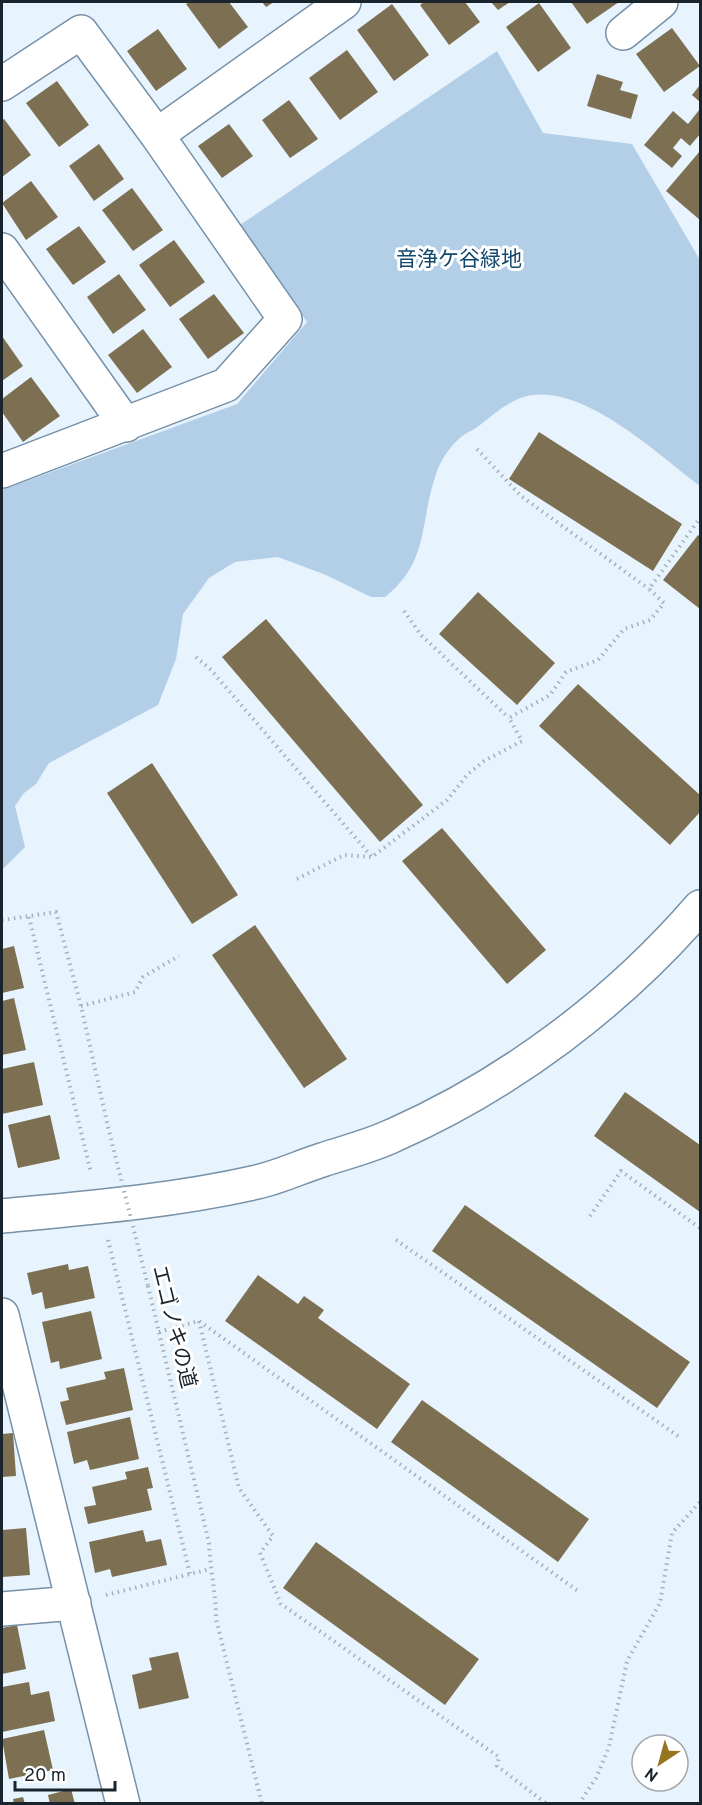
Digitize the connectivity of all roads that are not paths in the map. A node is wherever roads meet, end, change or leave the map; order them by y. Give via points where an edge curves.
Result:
1 (344, 2) edge
2 (661, 2) edge
3 (623, 33) dead end
4 (2, 84) edge
5 (157, 135) junction
6 (2, 250) edge
7 (126, 425) junction
8 (2, 471) edge
9 (700, 907) edge
10 (2, 1216) edge
11 (2, 1315) edge
12 (8, 1374) edge
13 (74, 1603) junction
14 (2, 1609) edge
15 (123, 1803) edge

1 - 5 street
2 - 3 street
4 - 5 street via 81,32
5 - 7 street via 285,319 226,386
6 - 7 street
7 - 8 street
9 - 10 street via 662,951 593,1013 461,1102 393,1136 259,1181 147,1202
11 - 12 street
12 - 13 street
13 - 14 street
13 - 15 street

